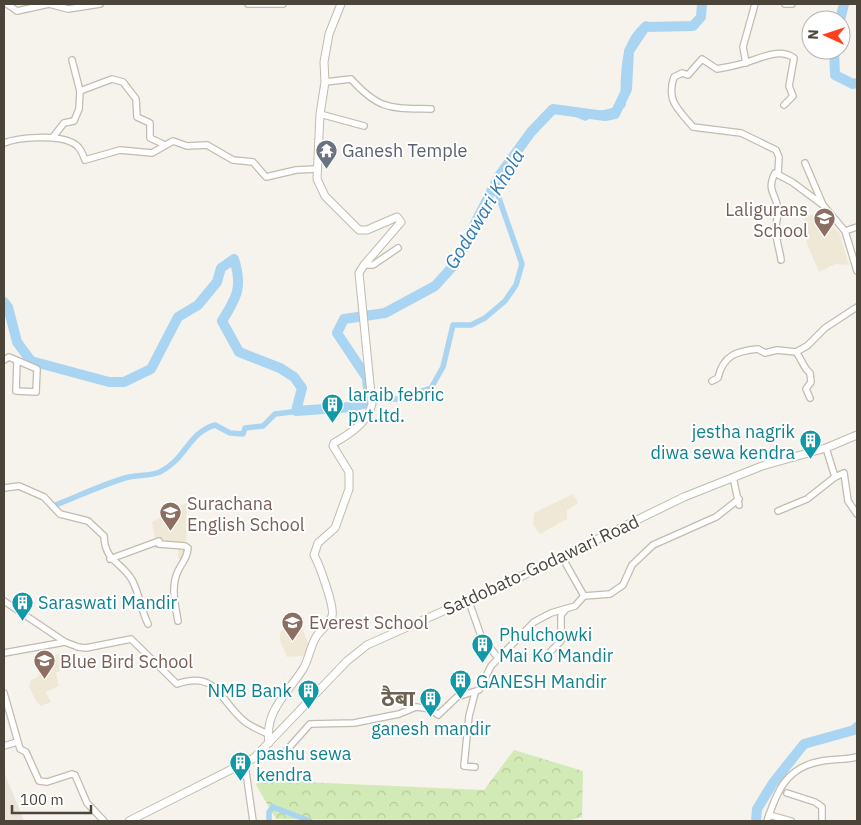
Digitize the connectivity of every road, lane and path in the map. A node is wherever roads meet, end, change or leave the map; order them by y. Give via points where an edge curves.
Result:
1 (7, 4) edge
2 (100, 4) edge
3 (248, 4) edge
4 (283, 4) edge
5 (341, 4) edge
6 (755, 4) edge
7 (785, 4) edge
8 (792, 4) edge
9 (72, 60) dead end
10 (746, 63) junction
11 (325, 82) junction
12 (80, 91) junction
13 (784, 105) dead end
14 (432, 109) dead end
15 (320, 114) junction
16 (364, 126) dead end
17 (53, 137) junction
18 (4, 143) edge
19 (164, 145) junction
20 (805, 163) dead end
21 (316, 169) junction
22 (778, 173) junction
23 (823, 205) junction
24 (857, 227) edge
25 (845, 231) junction
26 (398, 248) dead end
27 (780, 260) dead end
28 (364, 265) junction
29 (857, 271) edge
30 (857, 307) edge
31 (807, 337) dead end
32 (806, 346) junction
33 (796, 352) junction
34 (4, 360) edge
35 (16, 361) junction
36 (712, 381) dead end
37 (810, 398) dead end
38 (857, 435) edge
39 (826, 448) junction
40 (733, 477) junction
41 (836, 477) junction
42 (4, 488) edge
43 (778, 511) dead end
44 (857, 514) edge
45 (562, 557) junction
46 (110, 559) junction
47 (584, 596) junction
48 (468, 599) junction
49 (4, 601) edge
50 (566, 608) junction
51 (178, 620) dead end
52 (148, 624) dead end
53 (65, 642) junction
54 (4, 653) edge
55 (498, 658) junction
56 (543, 659) dead end
57 (4, 693) edge
58 (475, 693) junction
59 (268, 734) junction
60 (17, 742) junction
61 (269, 743) junction
62 (4, 746) edge
63 (286, 751) dead end
64 (857, 758) edge
65 (245, 765) junction
66 (475, 767) dead end
67 (787, 793) dead end
68 (769, 814) junction
69 (104, 821) edge
70 (129, 821) edge
71 (253, 821) edge
72 (767, 821) edge
73 (790, 821) edge
74 (822, 821) edge

1 - 2 street via 17,11 49,4 68,9
3 - 4 street
5 - 11 street via 329,34 324,62
6 - 10 street via 743,47
7 - 8 street
9 - 12 street
10 - 13 street via 781,53 794,58 789,86 793,96
10 - 22 street via 717,69 702,59 688,75 674,76 671,97 693,127 742,133 776,150
11 - 14 street via 351,79 368,97 387,107
11 - 15 street
12 - 17 street via 79,110 74,120 64,123
12 - 19 street via 112,79 123,82 136,99 137,118 150,123 150,138
15 - 16 street
15 - 21 street
17 - 18 street
17 - 19 street via 80,148 85,160 120,150 152,153
19 - 21 street via 172,141 187,146 207,146 233,160 253,162 266,177
20 - 23 street
21 - 28 street via 318,186 325,196 359,230 400,218 401,222
22 - 23 street
22 - 27 street via 770,182 777,205 775,230
23 - 25 street
24 - 25 street
25 - 29 street
26 - 28 street via 373,265
28 - 59 street via 359,278 372,404 359,425 334,443 334,450 344,460 349,472 349,489 335,528 318,543 314,555 321,568 332,616 316,638 303,669 279,700
30 - 32 street via 825,328
31 - 32 street
32 - 33 street
33 - 36 street via 777,350 765,353 758,349 736,354 721,366 718,378
33 - 37 street via 810,373 811,382 806,389
34 - 35 street via 9,357
35 - 35 street via 37,369 36,392 16,391
38 - 39 street, Satdobato-Godawari Road
39 - 40 street, Satdobato-Godawari Road
39 - 41 street
40 - 45 street, Satdobato-Godawari Road via 684,497
40 - 47 street via 739,502 716,517 653,545 632,566 623,585 610,594
41 - 43 street via 807,500
41 - 44 street via 844,473 848,500
42 - 46 street via 18,486 44,496 60,514 88,522 104,536 104,547
45 - 47 street
45 - 48 street, Satdobato-Godawari Road
46 - 51 street via 159,541 159,544 188,548 187,559 174,581
46 - 52 street via 131,578
47 - 50 street via 575,606
48 - 55 street via 481,636
48 - 61 street, Satdobato-Godawari Road via 357,651
49 - 53 street
50 - 55 street via 534,622
50 - 56 street via 561,615 561,641
53 - 54 street
53 - 59 street via 86,648 131,639 177,684 193,678 202,680 223,695 246,722
55 - 58 street
57 - 60 street
58 - 63 street via 457,697 438,715 431,709 416,707 399,714 354,723 310,724
58 - 66 street via 469,716 464,766
59 - 61 street
60 - 62 street
60 - 69 street via 26,752 38,781 75,775 87,802
61 - 65 street, Satdobato-Godawari Road
64 - 68 street via 821,761 802,767 777,790
65 - 70 street, Satdobato-Godawari Road
65 - 71 street
67 - 74 street via 815,802 822,808
68 - 72 street
68 - 73 street

